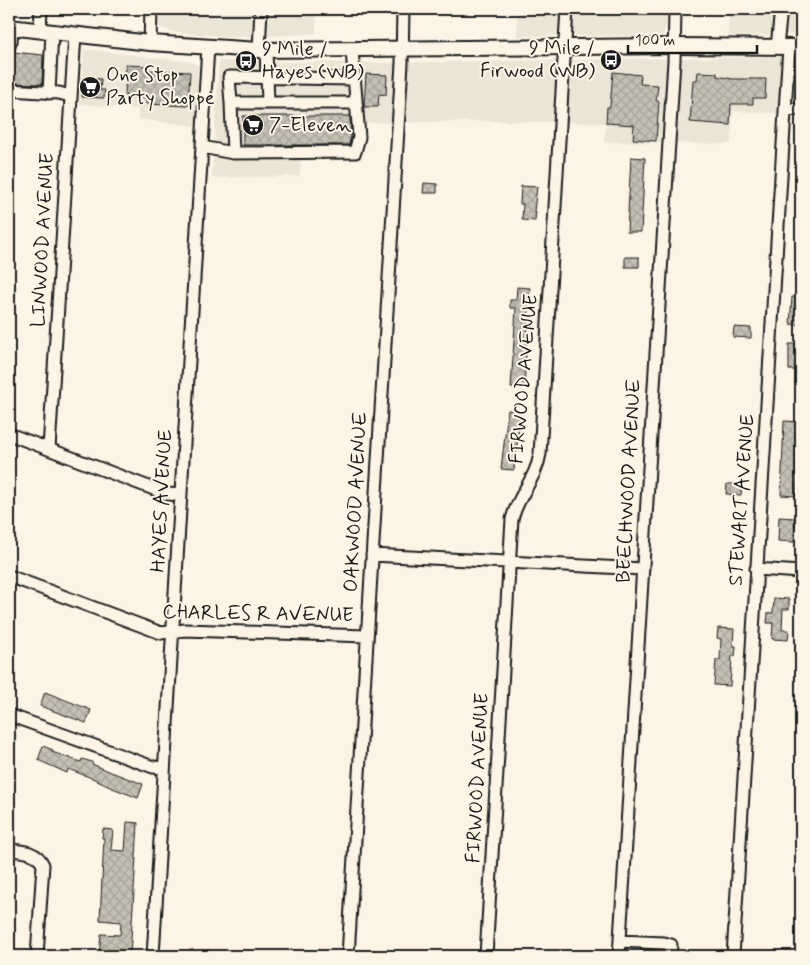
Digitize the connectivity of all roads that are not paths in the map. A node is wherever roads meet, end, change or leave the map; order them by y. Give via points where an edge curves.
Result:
1 (41, 9) edge
2 (151, 9) edge
3 (260, 9) edge
4 (403, 9) edge
5 (567, 9) edge
6 (675, 9) edge
7 (781, 9) edge
8 (11, 28) edge
9 (46, 32) junction
10 (75, 34) junction
11 (150, 43) junction
12 (9, 46) edge
13 (673, 46) junction
14 (208, 47) junction
15 (565, 47) junction
16 (789, 47) edge
17 (402, 49) junction
18 (263, 50) junction
19 (352, 50) junction
20 (266, 78) junction
21 (353, 79) junction
22 (9, 90) edge
23 (50, 93) junction
24 (70, 96) junction
25 (231, 103) junction
26 (268, 103) junction
27 (355, 103) junction
28 (801, 109) edge
29 (785, 110) junction
30 (202, 147) junction
31 (233, 153) junction
32 (9, 434) edge
33 (50, 448) junction
34 (181, 495) junction
35 (372, 555) junction
36 (510, 563) junction
37 (643, 569) junction
38 (756, 569) junction
39 (801, 572) edge
40 (9, 576) edge
41 (172, 632) junction
42 (366, 636) junction
43 (9, 715) edge
44 (164, 768) junction
45 (9, 850) edge
46 (620, 941) junction
47 (37, 956) edge
48 (153, 956) edge
49 (348, 956) edge
50 (486, 956) edge
51 (619, 956) edge
52 (670, 956) edge
53 (733, 956) edge

1 - 9 street
2 - 11 street
3 - 18 street
4 - 17 street, OAKWOOD AVENUE
5 - 15 street, FIRWOOD AVENUE
6 - 13 street, BEECHWOOD AVENUE
7 - 16 street, STEWART AVENUE
8 - 9 main road
8 - 12 street
9 - 10 main road
9 - 23 street
10 - 11 main road
10 - 24 street, LINWOOD AVENUE
11 - 14 main road
13 - 15 main road
13 - 16 main road
13 - 37 street, BEECHWOOD AVENUE
14 - 18 main road
14 - 30 street, HAYES AVENUE
15 - 17 main road
15 - 36 street, FIRWOOD AVENUE via 540,454 538,467 512,519
16 - 29 street, STEWART AVENUE
17 - 19 main road
17 - 35 street, OAKWOOD AVENUE
18 - 19 main road
18 - 20 street
19 - 21 street
20 - 21 street
20 - 25 street via 229,77
20 - 26 street
21 - 27 street
22 - 23 street
23 - 24 street
24 - 33 street, LINWOOD AVENUE
25 - 26 street
25 - 31 street
26 - 27 street
27 - 31 street via 358,137 355,152
28 - 29 street
29 - 38 street, STEWART AVENUE
30 - 31 street
30 - 34 street, HAYES AVENUE
32 - 33 street
33 - 34 street via 167,494
34 - 41 street, HAYES AVENUE
35 - 36 street
35 - 42 street, OAKWOOD AVENUE
36 - 37 street
36 - 50 street, FIRWOOD AVENUE
37 - 46 street, BEECHWOOD AVENUE
38 - 39 street
38 - 53 street, STEWART AVENUE
40 - 41 street, CHARLES R AVENUE via 161,634
41 - 42 street, CHARLES R AVENUE
41 - 44 street, HAYES AVENUE
42 - 49 street, OAKWOOD AVENUE
43 - 44 street via 153,767
44 - 48 street, HAYES AVENUE
45 - 47 street via 33,854 43,865
46 - 51 street, BEECHWOOD AVENUE
46 - 52 street via 671,945

